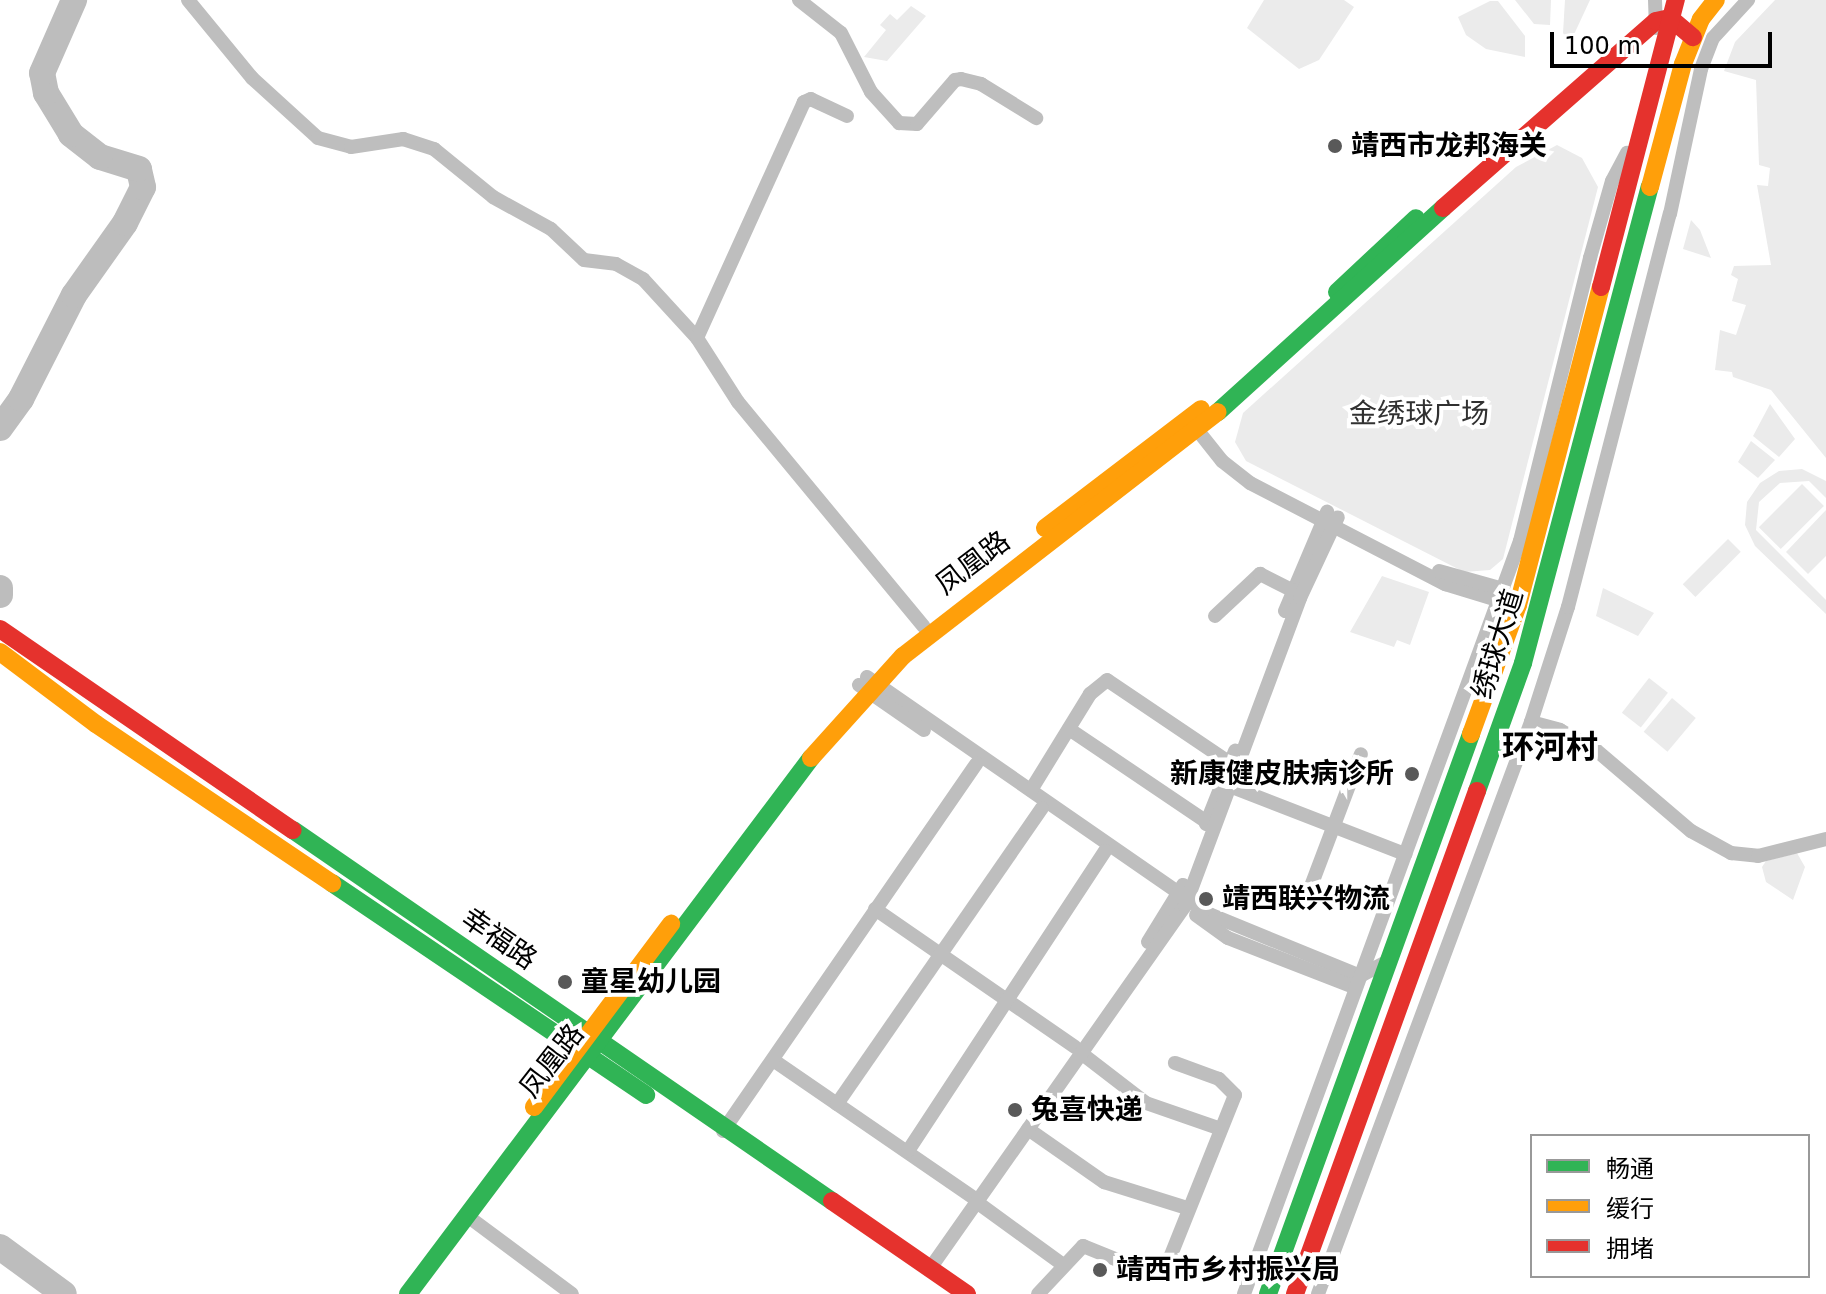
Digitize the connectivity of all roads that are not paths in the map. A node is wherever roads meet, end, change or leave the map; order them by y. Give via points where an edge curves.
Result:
1 (188, 0) edge
2 (799, 0) edge
3 (1716, 0) edge
4 (1748, 0) edge
5 (1665, 6) edge
6 (1701, 19) junction
7 (1693, 37) junction
8 (847, 116) dead end
9 (1036, 118) dead end
10 (697, 338) junction
11 (1626, 377) junction
12 (1597, 394) junction
13 (1196, 421) junction
14 (1331, 518) junction
15 (1292, 590) junction
16 (1498, 594) junction
17 (1215, 616) dead end
18 (923, 626) junction
19 (3, 631) edge
20 (0, 652) edge
21 (867, 684) junction
22 (1531, 722) junction
23 (1069, 729) junction
24 (1469, 751) junction
25 (1361, 754) dead end
26 (1230, 763) junction
27 (976, 764) junction
28 (1437, 774) junction
29 (1232, 787) junction
30 (1031, 790) junction
31 (1042, 808) junction
32 (1207, 822) junction
33 (1336, 824) junction
34 (1826, 839) edge
35 (1105, 851) junction
36 (1430, 852) junction
37 (1405, 854) junction
38 (1399, 871) junction
39 (1183, 899) junction
40 (1464, 899) junction
41 (1305, 902) dead end
42 (875, 909) junction
43 (1435, 910) junction
44 (939, 957) junction
45 (1388, 961) junction
46 (1358, 982) junction
47 (1004, 1002) junction
48 (589, 1047) junction
49 (1078, 1050) junction
50 (773, 1060) junction
51 (1175, 1063) dead end
52 (837, 1104) junction
53 (1335, 1109) junction
54 (1383, 1118) junction
55 (1309, 1121) junction
56 (1357, 1124) junction
57 (1028, 1129) junction
58 (1221, 1129) junction
59 (723, 1131) junction
60 (908, 1151) junction
61 (975, 1200) junction
62 (1187, 1208) junction
63 (466, 1215) junction
64 (1291, 1233) junction
65 (1258, 1254) junction
66 (1332, 1259) junction
67 (1062, 1264) junction
68 (926, 1268) junction
69 (1302, 1273) junction
70 (391, 1294) edge
71 (408, 1294) edge
72 (572, 1294) edge
73 (942, 1294) edge
74 (967, 1294) edge
75 (1038, 1294) edge
76 (1244, 1294) edge
77 (1268, 1294) edge
78 (1295, 1294) edge
79 (1318, 1294) edge

1 - 10 street via 252,78 318,138 351,147 403,139 434,149 493,197 551,229 584,260 616,264 643,279
2 - 9 street via 841,33 871,92 899,123 917,124 955,80 981,84
3 - 6 main road, 绣球大道
4 - 11 street via 1713,38 1701,69 1670,214
5 - 6 main road
5 - 7 main road
5 - 13 main road, 凤凰路 via 1525,117
5 - 16 street via 1626,154 1612,181 1590,258 1520,541
5 - 24 main road, 绣球大道 via 1546,510
6 - 7 main road, 绣球大道
7 - 12 main road, 绣球大道
8 - 10 street via 811,99 804,102
10 - 18 street via 730,392
11 - 12 street
11 - 22 street via 1568,607
12 - 43 main road, 绣球大道 via 1527,652
13 - 14 street via 1242,477
13 - 18 main road, 凤凰路
13 - 21 main road, 凤凰路
14 - 15 street
14 - 16 street via 1446,575
14 - 29 street
15 - 17 street via 1260,574
15 - 26 street
16 - 28 street
18 - 21 main road, 凤凰路
19 - 48 main road, 幸福路
20 - 48 main road, 幸福路 via 96,724
21 - 27 street
21 - 30 street
21 - 48 main road, 凤凰路
22 - 34 street via 1560,730 1596,750 1691,831 1731,853 1758,856
22 - 40 street
23 - 26 street via 1090,694 1102,682 1113,681
23 - 30 street
23 - 32 street
24 - 28 street
24 - 36 main road, 绣球大道
25 - 33 street
26 - 32 street
27 - 31 street
27 - 42 street
28 - 37 street
29 - 33 street
29 - 39 street
30 - 39 street
31 - 35 street
31 - 44 street
32 - 39 street
33 - 37 street
33 - 41 street
35 - 39 street
35 - 47 street
36 - 38 street
36 - 45 main road, 绣球大道
37 - 38 street
38 - 46 street
39 - 46 street
39 - 49 street
40 - 43 street
40 - 54 street
42 - 44 street
42 - 50 street
43 - 56 main road, 绣球大道
44 - 47 street
44 - 52 street
45 - 46 street
45 - 53 main road, 绣球大道
46 - 55 street
47 - 49 street
47 - 60 street
48 - 59 main road, 幸福路
48 - 63 main road, 凤凰路
48 - 70 main road, 凤凰路
48 - 73 main road, 幸福路
49 - 57 street
49 - 58 street via 1146,1103
49 - 61 street
50 - 52 street
50 - 59 street
51 - 58 street via 1233,1088 1234,1099
52 - 60 street
53 - 55 street
53 - 64 main road, 绣球大道
54 - 56 street
54 - 66 street
55 - 65 street
56 - 69 main road, 绣球大道
57 - 61 street
57 - 62 street via 1104,1182
58 - 62 street
59 - 68 main road, 幸福路
60 - 61 street
61 - 67 street
61 - 68 street
62 - 67 street via 1161,1273 1087,1246
63 - 71 main road, 凤凰路
63 - 72 street
64 - 65 street
64 - 77 main road, 绣球大道
65 - 76 street
66 - 69 street
66 - 79 street
67 - 75 street
68 - 74 main road, 幸福路
69 - 78 main road, 绣球大道

